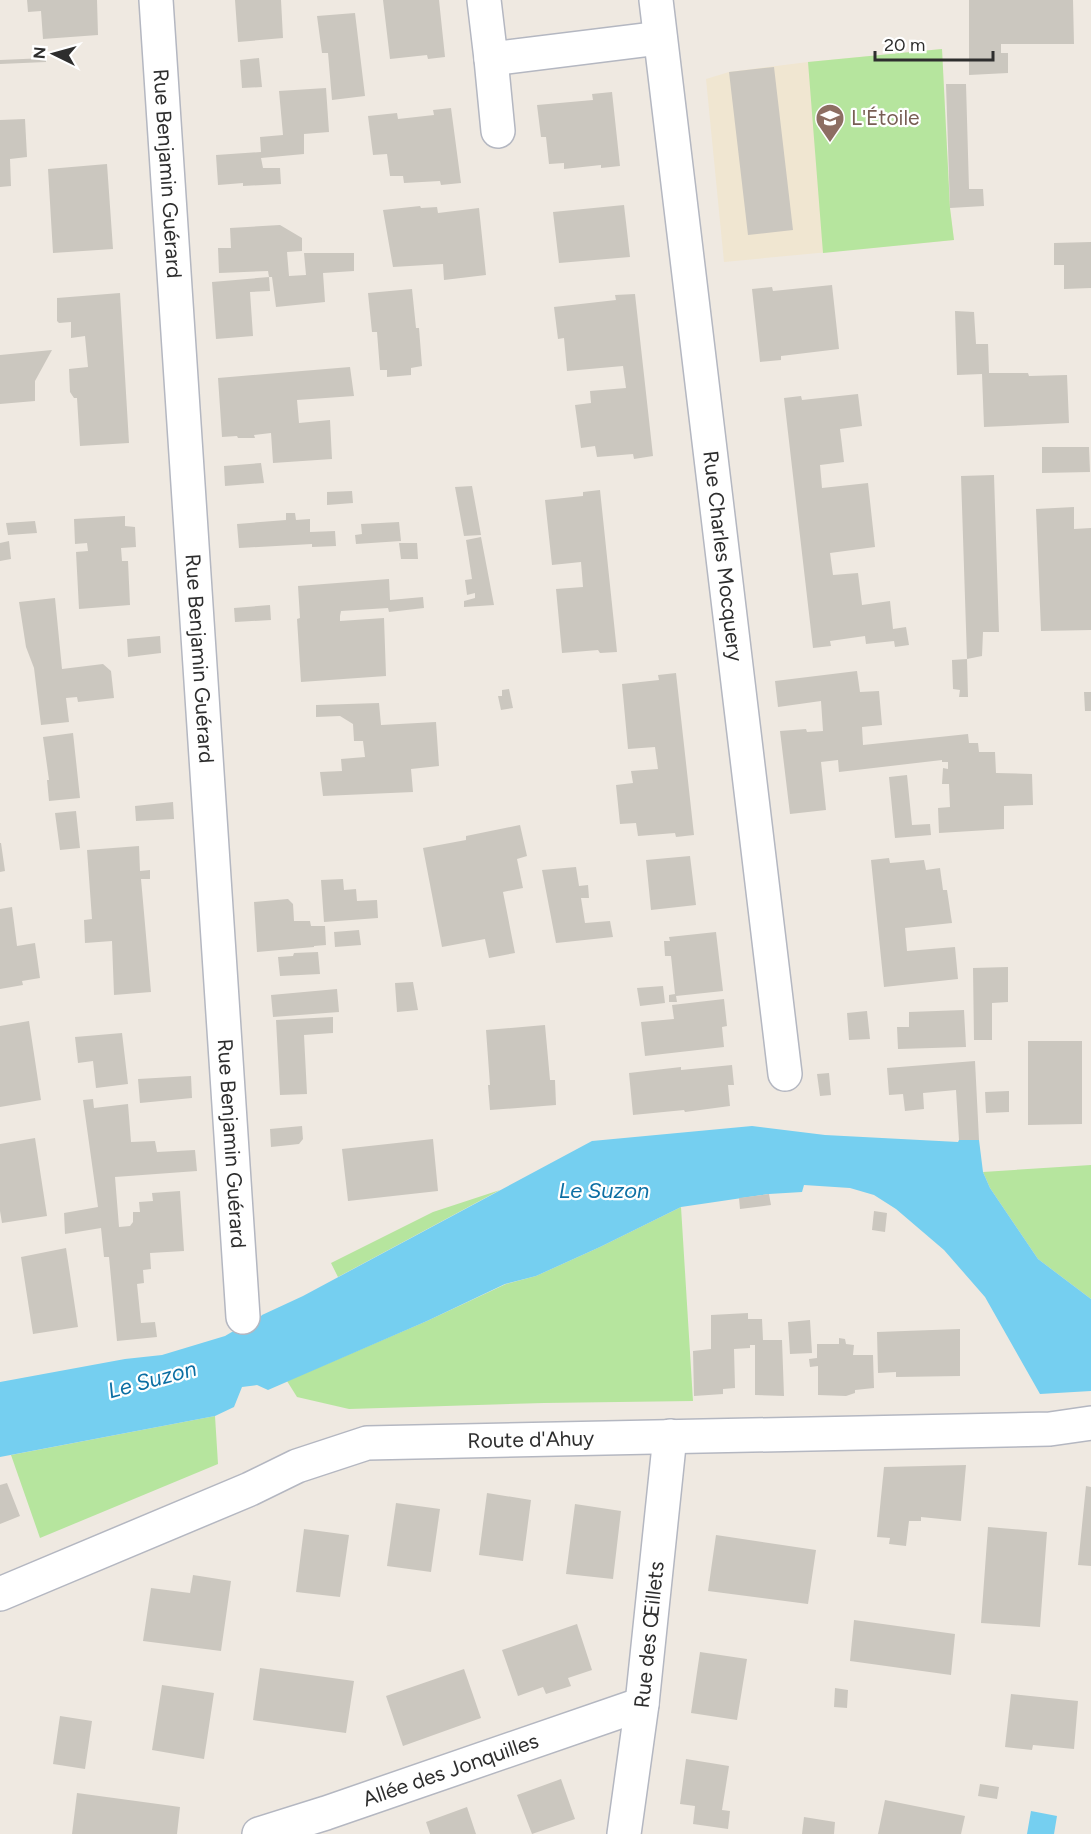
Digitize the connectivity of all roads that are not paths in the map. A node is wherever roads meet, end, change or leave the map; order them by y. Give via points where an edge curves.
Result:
1 (156, 0) edge
2 (484, 0) edge
3 (656, 0) edge
4 (660, 38) junction
5 (491, 59) junction
6 (498, 130) dead end
7 (785, 1074) dead end
8 (243, 1317) dead end
9 (1091, 1423) edge
10 (670, 1436) junction
11 (0, 1594) edge
12 (642, 1704) junction
13 (259, 1834) edge
14 (624, 1834) edge

1 - 8 street, Rue Benjamin Guérard
2 - 5 street
3 - 4 street, Rue Charles Mocquery
4 - 5 street
4 - 7 street, Rue Charles Mocquery
5 - 6 street
9 - 10 street, Route d'Ahuy via 1050,1429
10 - 11 street, Route d'Ahuy via 367,1443 297,1467
10 - 12 street, Rue des Œillets
12 - 13 street, Allée des Jonquilles
12 - 14 street, Rue des Œillets

